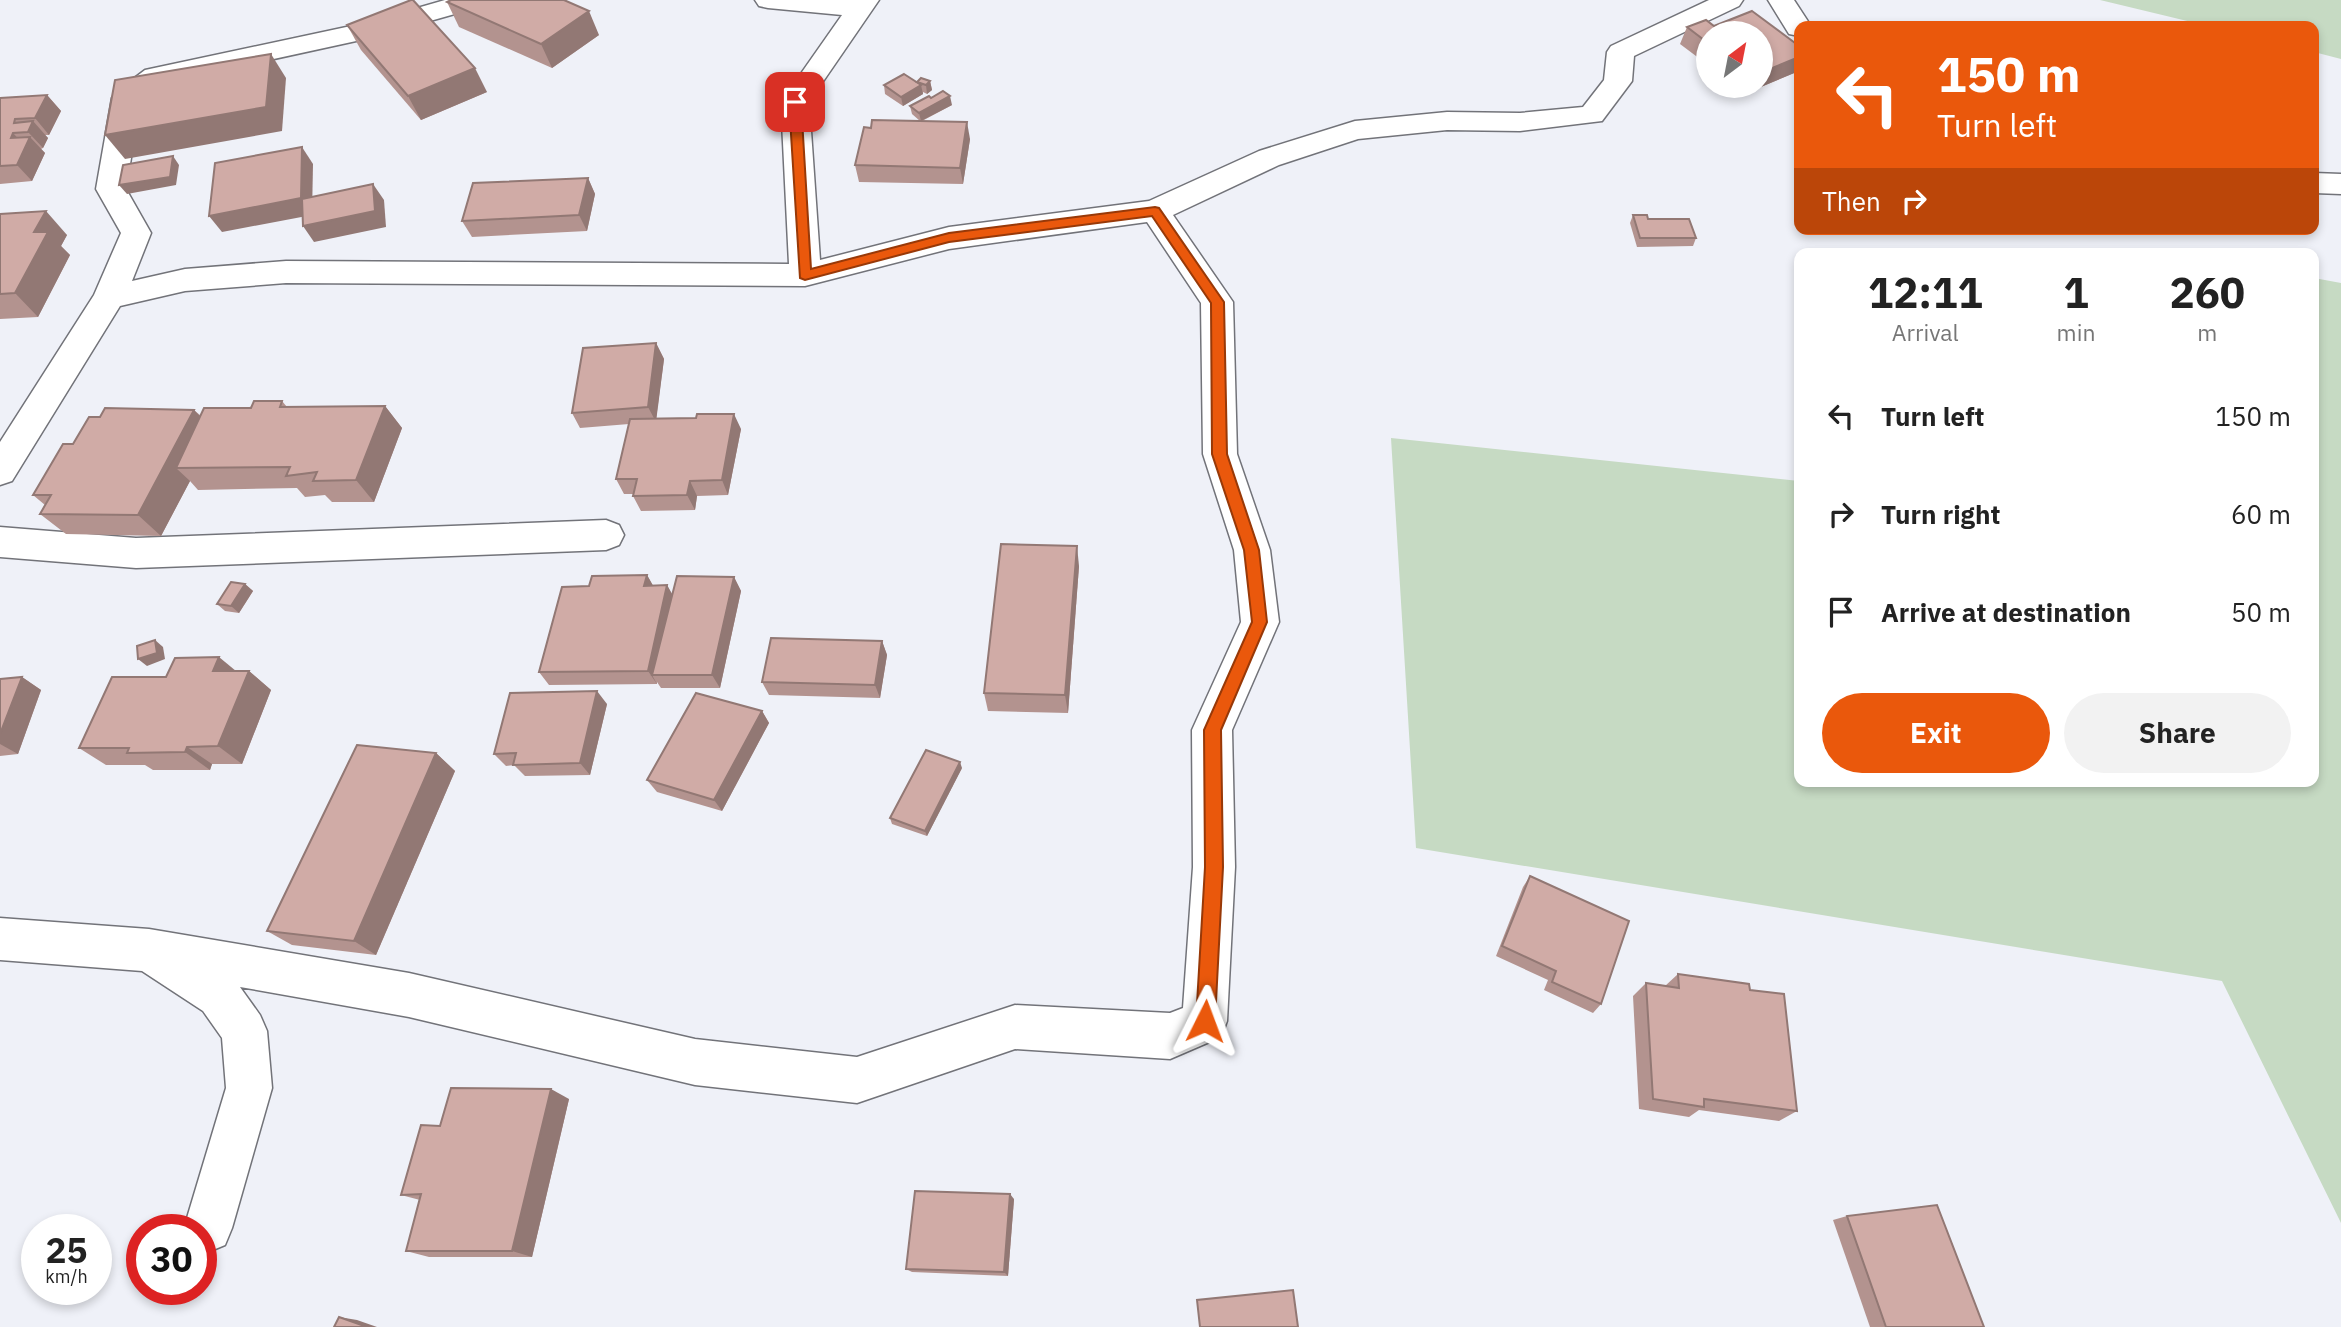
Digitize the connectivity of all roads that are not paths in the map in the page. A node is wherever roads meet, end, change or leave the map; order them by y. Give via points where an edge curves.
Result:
1 (474, 0) edge
2 (768, 0) edge
3 (1730, 0) edge
4 (1781, 0) edge
5 (863, 4) edge
6 (1794, 21) edge
7 (2319, 183) edge
8 (2341, 184) edge
9 (1155, 211) junction
10 (805, 275) junction
11 (108, 297) junction
12 (0, 471) edge
13 (606, 535) dead end
14 (0, 542) edge
15 (0, 939) edge
16 (149, 950) junction
17 (212, 1214) edge

1 - 11 street via 370,30 155,76 126,98 111,188 136,233
2 - 5 street
3 - 9 street via 1621,52 1618,82 1592,116 1520,122 1447,121 1355,130 1269,158
4 - 6 street
5 - 10 street via 795,102
7 - 8 street
9 - 10 street via 949,238
9 - 16 street via 1217,302 1220,454 1252,550 1259,622 1213,730 1214,867 1205,1021 1170,1035 1015,1027 857,1080 695,1062 409,995
10 - 11 street via 286,272 185,280
11 - 12 street
13 - 14 street via 136,553
15 - 16 street
16 - 17 street via 219,995 244,1031 249,1088

